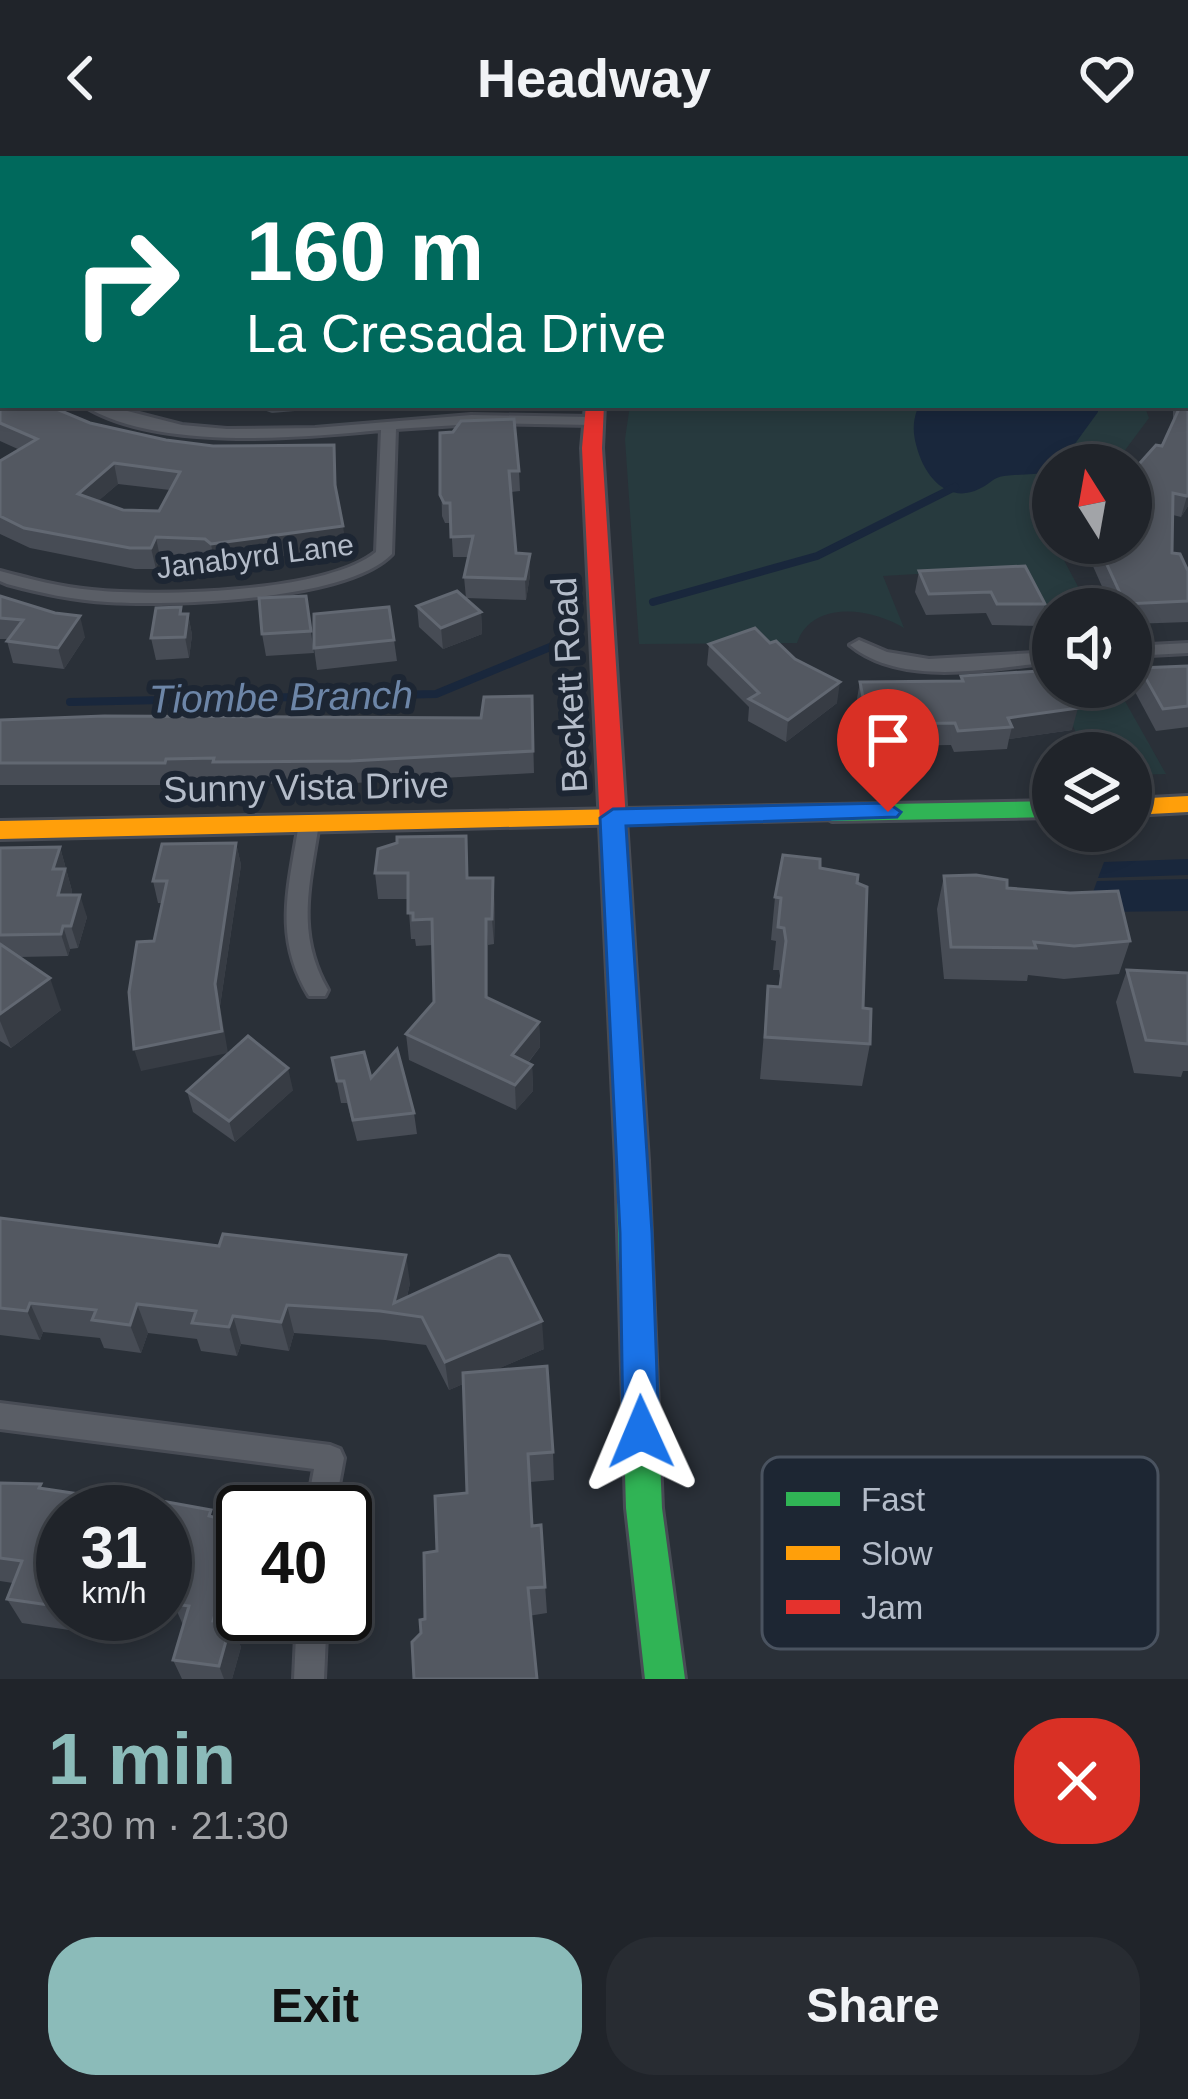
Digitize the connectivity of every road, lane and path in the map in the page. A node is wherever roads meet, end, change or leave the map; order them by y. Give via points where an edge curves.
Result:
1 (99, 408) edge
2 (594, 413) edge
3 (389, 426) junction
4 (0, 576) edge
5 (859, 646) dead end
6 (1188, 648) edge
7 (1152, 651) edge
8 (1032, 657) edge
9 (1188, 804) edge
10 (1152, 807) edge
11 (1032, 809) edge
12 (613, 818) junction
13 (309, 823) junction
14 (0, 830) edge
15 (317, 990) dead end
16 (0, 1417) edge
17 (325, 1485) edge
18 (311, 1641) edge
19 (309, 1679) edge
20 (665, 1679) edge

1 - 3 street via 159,428 226,436
2 - 3 street
2 - 12 street, Beckett Road
3 - 4 street, Janabyrd Lane via 384,554 364,572 136,598 53,591
5 - 8 street via 919,665
6 - 7 street
9 - 10 street
11 - 12 street, Sunny Vista Drive
12 - 13 street, Sunny Vista Drive
12 - 20 street, Beckett Road via 644,1508
13 - 14 street, Sunny Vista Drive
13 - 15 street via 294,939
16 - 17 street via 330,1458
18 - 19 street

